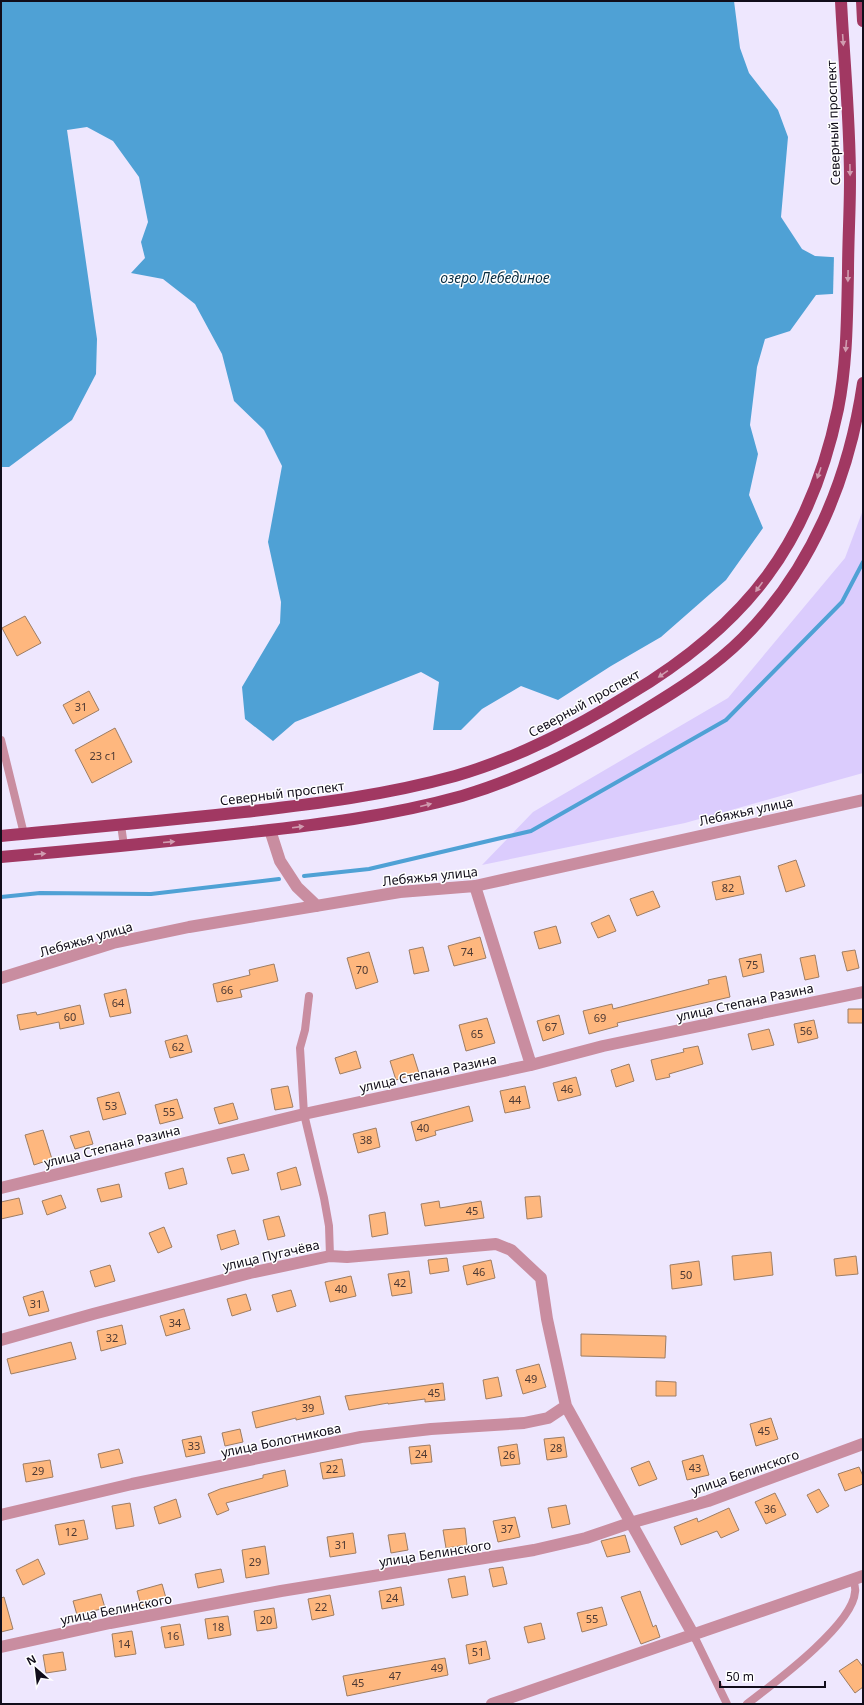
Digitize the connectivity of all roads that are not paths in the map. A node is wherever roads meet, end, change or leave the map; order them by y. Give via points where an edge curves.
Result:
1 (841, 1) edge
2 (862, 1) edge
3 (863, 21) edge
4 (863, 383) edge
5 (1, 740) edge
6 (863, 800) edge
7 (121, 825) junction
8 (270, 830) junction
9 (24, 834) junction
10 (1, 836) edge
11 (124, 846) junction
12 (1, 857) edge
13 (475, 886) junction
14 (318, 906) junction
15 (1, 978) edge
16 (863, 992) edge
17 (309, 996) dead end
18 (531, 1065) junction
19 (304, 1114) junction
20 (1, 1188) edge
21 (330, 1256) junction
22 (1, 1340) edge
23 (566, 1406) junction
24 (863, 1444) edge
25 (1, 1514) edge
26 (630, 1523) junction
27 (859, 1585) edge
28 (694, 1636) junction
29 (1, 1647) edge
30 (492, 1704) edge
31 (727, 1704) edge
32 (747, 1704) edge

1 -> 7 main road, Северный проспект via 850,179 844,370 838,408 824,458 798,528 778,562 754,594 727,624 695,651 655,679 573,727 524,751 457,775 416,786 320,803
2 - 3 main road
8 -> 4 main road via 323,824 414,808 506,781 583,746 666,697 708,668 741,639 770,608 796,573 817,537 847,457 859,413
5 - 9 lane
6 - 13 street, Лебяжья улица
7 - 9 main road, Северный проспект
7 - 11 lane
11 -> 8 main road
8 - 14 street via 280,861 297,887
9 - 10 main road, Северный проспект
12 -> 11 main road
13 - 14 street, Лебяжья улица via 400,892
13 - 18 street
14 - 15 street, Лебяжья улица via 189,927 113,943
16 - 18 street, улица Степана Разина via 603,1046
17 - 19 lane via 306,1030 300,1048
18 - 19 street, улица Степана Разина
19 - 20 street, улица Степана Разина
19 - 21 lane via 324,1198 329,1226
21 - 22 street, улица Пугачёва via 250,1273
21 - 23 street, улица Пугачёва via 347,1257 496,1244 511,1250 541,1278 547,1320
23 - 25 street, улица Болотникова via 548,1418 524,1424 431,1429 361,1437
23 - 26 street
24 - 26 street, улица Белинского via 708,1501
26 - 28 street
26 - 29 street, улица Белинского via 586,1538 534,1550 298,1588 110,1623
27 - 28 street
27 - 32 lane via 851,1605 836,1627 788,1672
28 - 30 street
28 - 31 lane

